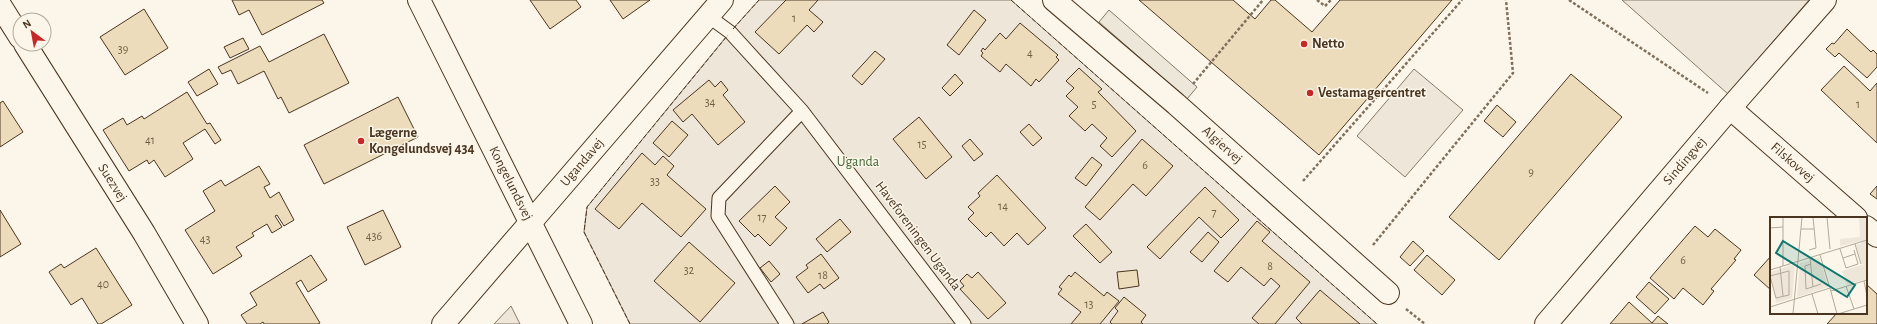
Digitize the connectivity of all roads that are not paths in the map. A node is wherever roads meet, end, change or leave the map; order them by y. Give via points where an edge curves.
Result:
1 (419, 0) edge
2 (722, 0) edge
3 (1054, 0) edge
4 (1825, 0) edge
5 (0, 5) edge
6 (708, 16) junction
7 (12, 24) edge
8 (30, 52) edge
9 (1730, 108) junction
10 (802, 111) junction
11 (1855, 217) edge
12 (530, 223) junction
13 (1867, 228) edge
14 (1877, 236) edge
15 (1388, 293) dead end
16 (197, 324) edge
17 (443, 324) edge
18 (581, 324) edge
19 (787, 324) edge
20 (964, 324) edge
21 (1546, 324) edge

1 - 12 street, Kongelundsvej
2 - 6 street, Ugandavej
3 - 15 street, Algiervej via 1176,104
4 - 9 street, Sindingvej
5 - 7 street
6 - 10 lane, Haveforeningen Uganda via 730,32
6 - 12 street, Ugandavej
8 - 16 street, Suezvej via 144,233
9 - 11 street, Filskovvej
9 - 21 street, Sindingvej
10 - 19 lane via 719,198 718,216
10 - 20 lane, Haveforeningen Uganda
12 - 17 street, Ugandavej
12 - 18 street, Kongelundsvej
13 - 14 street

